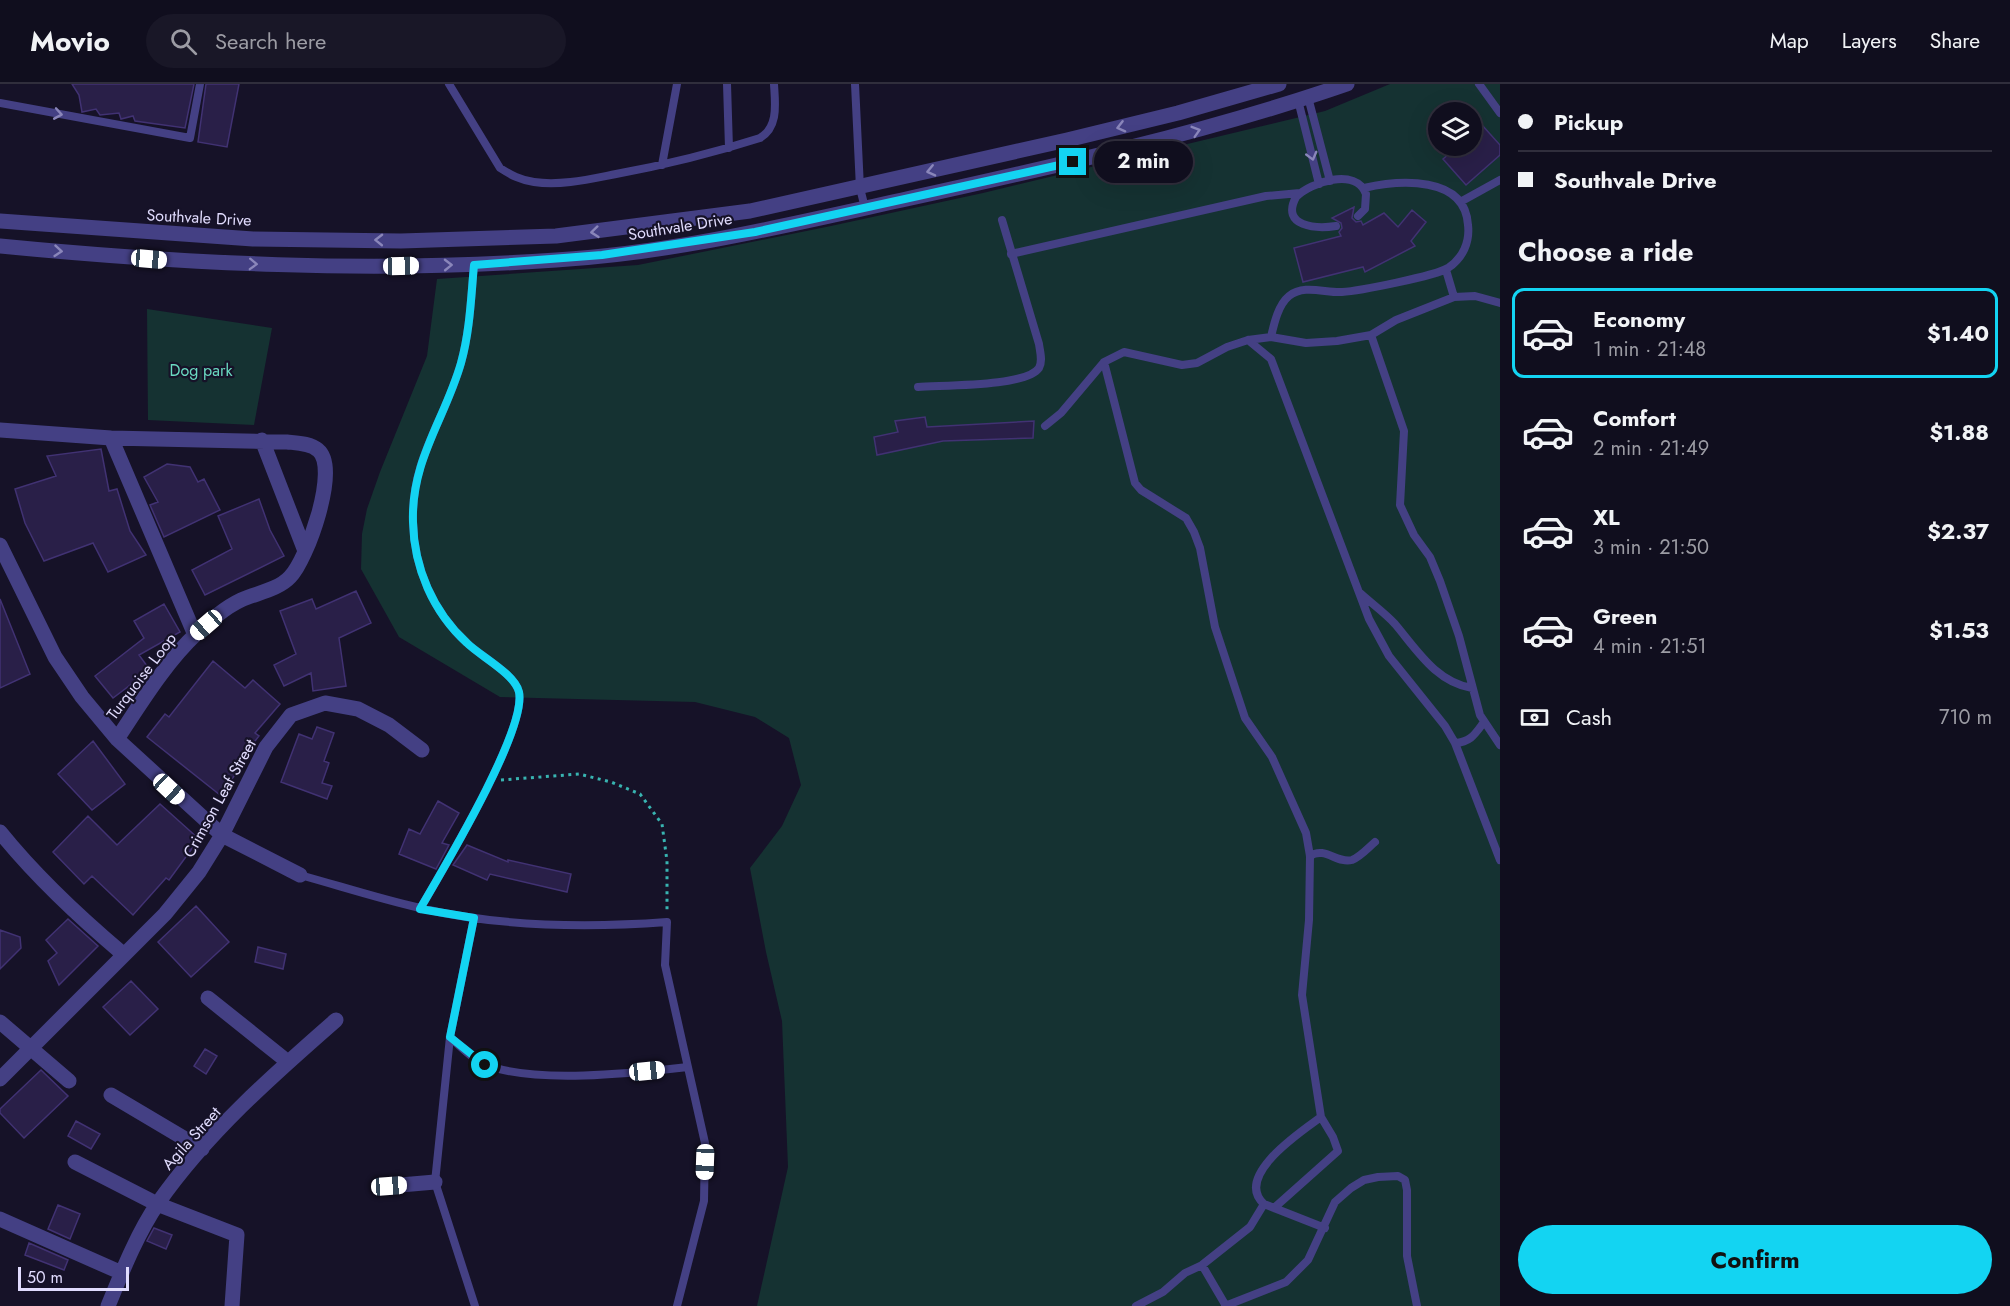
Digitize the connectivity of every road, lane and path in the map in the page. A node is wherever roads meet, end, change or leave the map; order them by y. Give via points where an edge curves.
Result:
1 (200, 84) edge
2 (449, 84) edge
3 (677, 84) edge
4 (727, 84) edge
5 (774, 84) edge
6 (855, 84) edge
7 (1279, 84) edge
8 (1347, 84) edge
9 (1479, 84) edge
10 (1303, 99) junction
11 (0, 103) edge
12 (1500, 112) edge
13 (729, 148) junction
14 (662, 165) junction
15 (1500, 180) edge
16 (1330, 181) junction
17 (1319, 184) junction
18 (860, 188) junction
19 (1364, 188) junction
20 (1300, 193) junction
21 (1462, 201) junction
22 (864, 208) junction
23 (1358, 216) dead end
24 (0, 220) edge
25 (1002, 220) dead end
26 (1336, 226) dead end
27 (0, 246) edge
28 (1011, 254) junction
29 (474, 265) junction
30 (1446, 270) junction
31 (1454, 297) junction
32 (1500, 303) edge
33 (1371, 335) junction
34 (1271, 337) junction
35 (1248, 340) junction
36 (1104, 362) junction
37 (918, 387) dead end
38 (1045, 426) dead end
39 (0, 430) edge
40 (111, 438) junction
41 (262, 440) junction
42 (0, 545) edge
43 (306, 551) junction
44 (1359, 593) junction
45 (195, 635) junction
46 (1472, 688) junction
47 (1485, 722) junction
48 (117, 739) junction
49 (1455, 743) junction
50 (1500, 745) edge
51 (422, 750) dead end
52 (490, 779) junction
53 (0, 832) edge
54 (222, 835) junction
55 (1376, 842) dead end
56 (1310, 856) junction
57 (1500, 860) edge
58 (300, 875) joint
59 (420, 909) junction
60 (474, 918) junction
61 (667, 922) junction
62 (123, 954) junction
63 (208, 998) dead end
64 (336, 1020) dead end
65 (0, 1022) edge
66 (450, 1037) junction
67 (31, 1051) junction
68 (288, 1062) junction
69 (687, 1067) junction
70 (0, 1079) edge
71 (69, 1081) dead end
72 (111, 1095) dead end
73 (1321, 1117) junction
74 (202, 1149) junction
75 (75, 1162) dead end
76 (435, 1182) junction
77 (389, 1186) dead end
78 (157, 1204) junction
79 (1264, 1204) junction
80 (1274, 1208) junction
81 (0, 1219) edge
82 (1324, 1228) junction
83 (1202, 1265) junction
84 (122, 1273) junction
85 (108, 1306) edge
86 (232, 1306) edge
87 (475, 1306) edge
88 (678, 1306) edge
89 (1136, 1306) edge
90 (1226, 1306) edge
91 (1417, 1306) edge

11 -> 1 lane via 190,138
2 - 14 lane via 500,168 513,177 534,182 578,181
3 - 14 lane
4 - 13 lane
5 - 13 lane via 774,116 767,134
6 - 18 lane
7 -> 18 street, Southvale Drive via 1178,113
8 - 10 street, Southvale Drive
9 - 12 lane
10 - 16 lane
10 -> 17 lane
22 -> 10 street, Southvale Drive via 1186,134
13 - 14 lane
15 - 21 lane
16 - 17 lane
16 - 19 lane via 1349,179
17 - 20 lane
18 - 22 lane
18 -> 24 street, Southvale Drive via 750,211 642,227 474,240 241,238
19 - 21 lane via 1416,183 1444,190
19 - 23 lane via 1366,202
20 - 26 lane via 1293,203 1298,221 1305,227
20 - 28 lane via 1254,198
21 - 30 lane via 1469,234 1465,250
22 - 29 street, Southvale Drive via 755,232 645,250
25 - 28 lane
27 -> 29 street, Southvale Drive via 171,261
28 - 37 lane via 1039,344 1039,368 1025,377 1004,381
29 - 52 lane via 462,356 415,486 413,523 419,568 436,606 466,643 514,682 519,692 513,730
30 - 31 lane
30 - 34 lane via 1366,289 1298,291 1287,297 1276,316
31 - 32 lane via 1475,296
31 - 33 lane via 1396,320
33 - 34 lane via 1306,343
33 - 46 lane via 1404,431 1400,505 1440,581
34 - 35 lane
35 - 36 lane via 1190,364 1172,364 1124,352
35 - 44 lane via 1271,359
36 - 38 lane
36 - 56 lane via 1135,483 1186,518 1194,532 1215,627 1241,708 1272,757 1306,833
39 - 40 street, Turquoise Loop
40 - 41 street, Turquoise Loop
40 - 45 street
41 - 43 street
41 - 43 street, Turquoise Loop via 308,445 319,450 325,462 324,492
42 - 48 street via 55,657
43 - 45 street, Turquoise Loop via 289,579 240,601
44 - 46 lane via 1394,622 1437,672 1458,686
44 - 49 lane via 1389,656
45 - 48 street, Turquoise Loop
46 - 47 lane
47 - 49 lane via 1472,738
47 - 50 lane
48 - 54 street
49 - 57 lane
51 - 54 street, Crimson Leaf Street via 389,725 358,709 325,703 291,715 266,747
52 - 59 lane
52 - 61 path via 547,779 579,774 640,794 662,824 667,861
53 - 62 street via 76,915
54 - 58 street
54 - 62 street, Crimson Leaf Street via 165,914
55 - 56 lane via 1353,860 1322,852
56 - 73 lane via 1302,995
58 - 59 lane
59 - 60 lane
60 - 61 lane via 554,925
60 - 66 lane
61 - 69 lane via 665,965
62 - 67 street, Crimson Leaf Street
63 - 68 street
64 - 68 street, Agila Street
65 - 67 street
66 - 69 lane via 485,1065 523,1072 566,1075
66 - 76 lane
67 - 70 street, Crimson Leaf Street
67 - 71 street
68 - 74 street, Agila Street
69 - 88 lane via 705,1143 704,1201
72 - 74 street
73 - 79 lane via 1266,1160 1257,1187 1259,1200
73 - 80 lane via 1338,1151
74 - 78 street, Agila Street
75 - 78 street
76 - 77 street
76 - 87 lane
78 - 84 street, Agila Street
78 - 86 street via 237,1235
79 - 80 lane
79 - 83 lane via 1250,1227
80 - 82 lane
81 - 84 street
82 - 90 lane via 1308,1260 1286,1282
82 - 91 lane via 1335,1202 1364,1180 1389,1176 1405,1180 1407,1256
83 - 89 lane
83 - 90 lane
84 - 85 street, Agila Street

